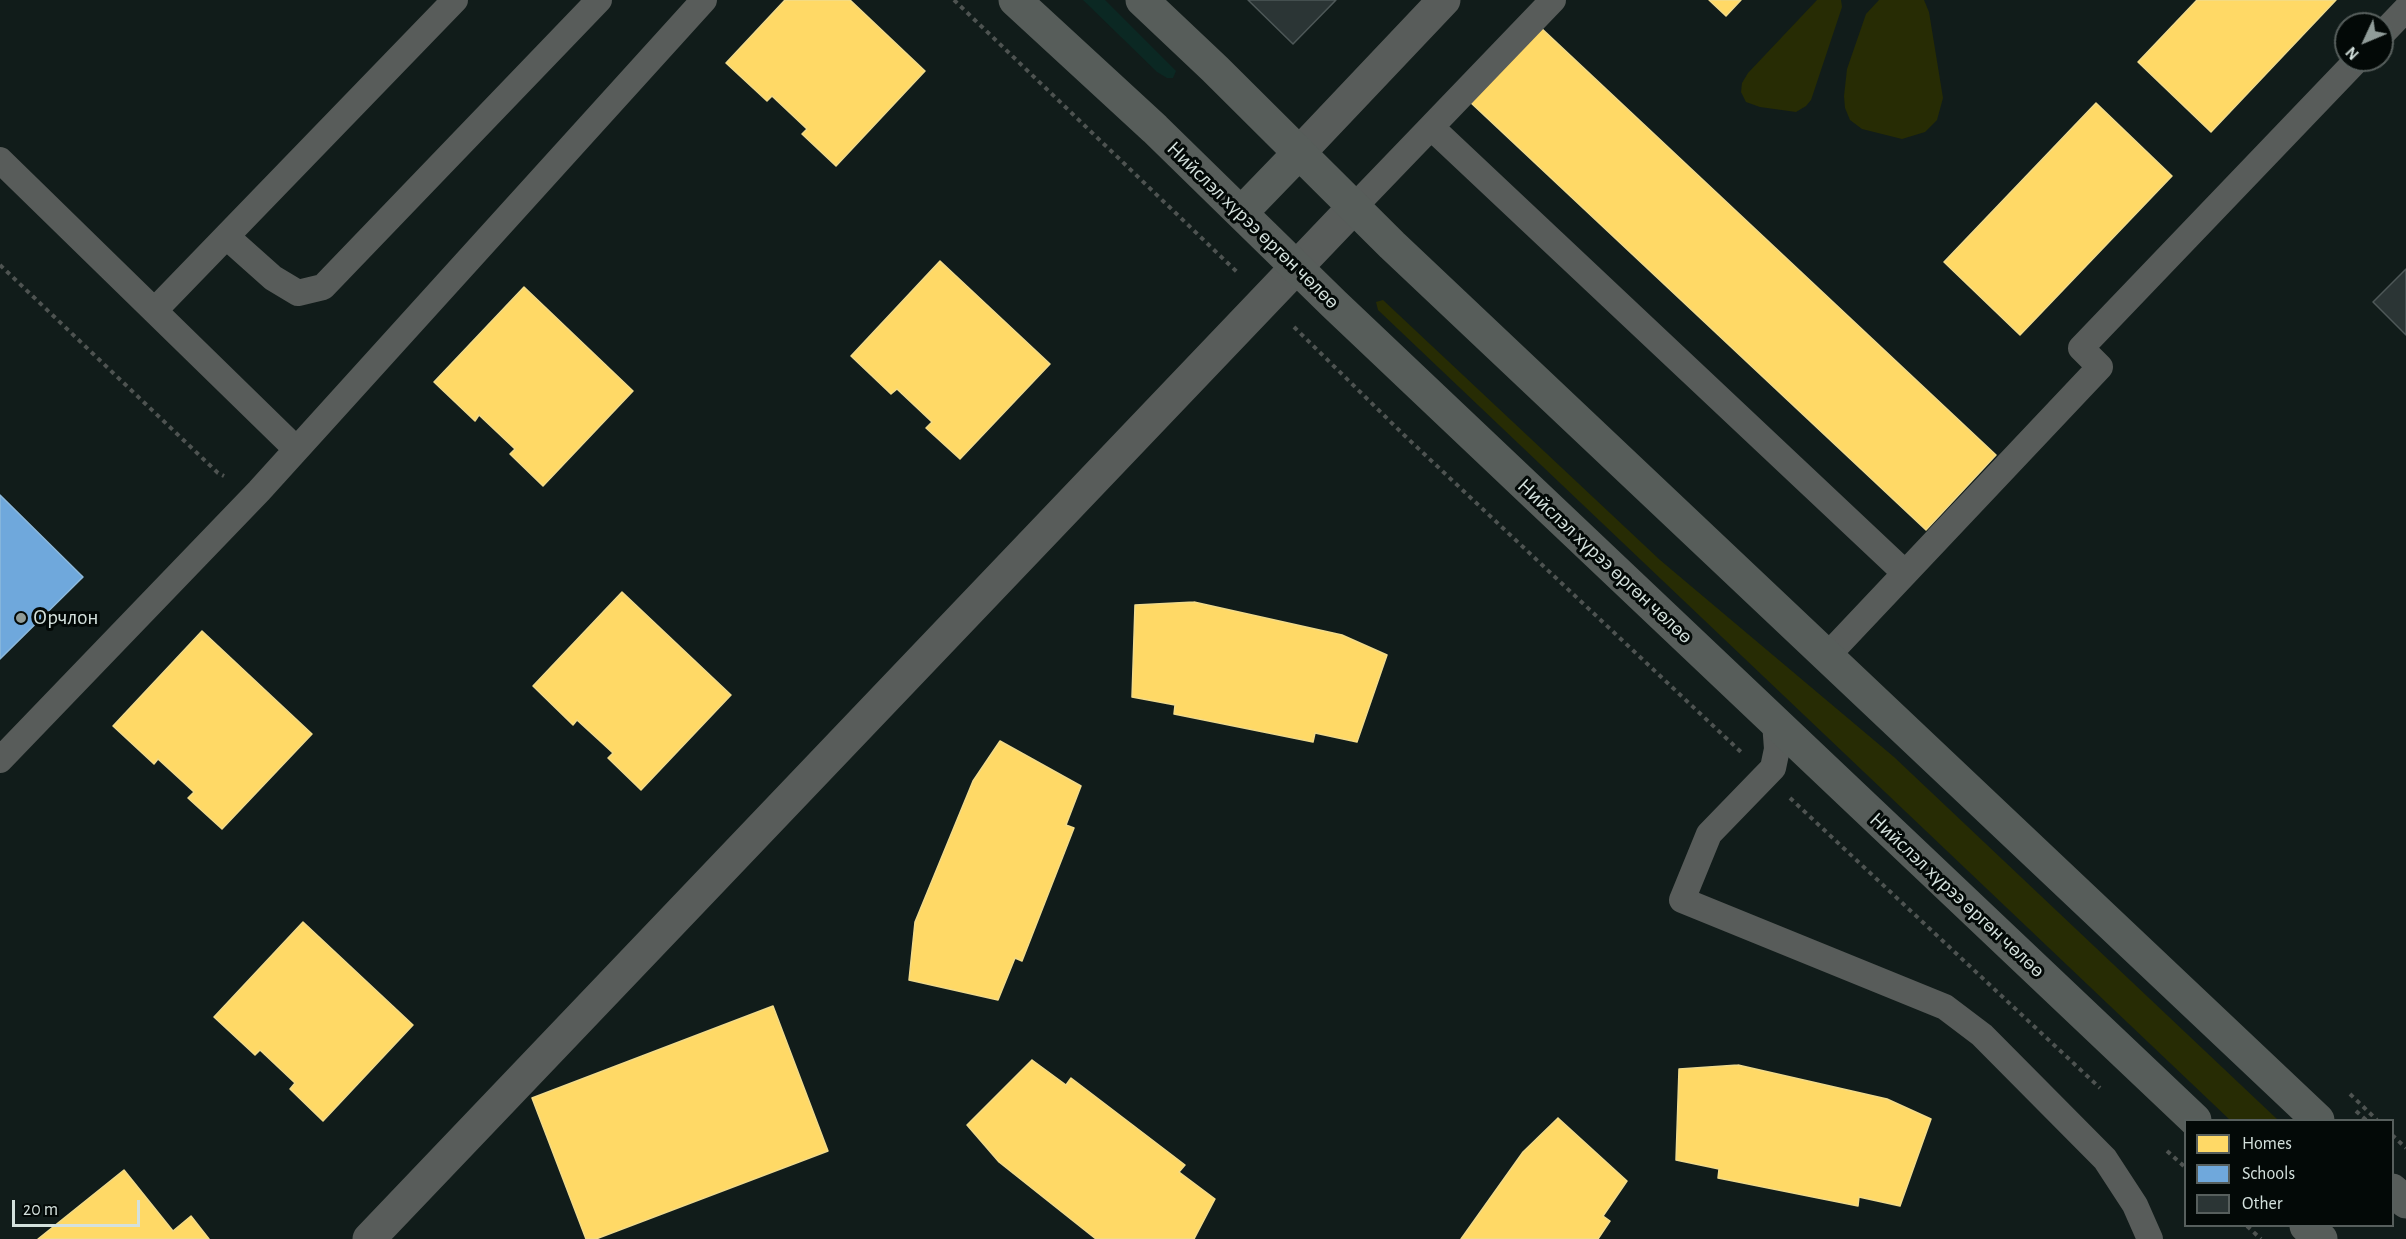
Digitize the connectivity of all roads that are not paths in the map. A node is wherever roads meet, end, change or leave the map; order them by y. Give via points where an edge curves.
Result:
1 (455, 0) edge
2 (599, 0) edge
3 (704, 0) edge
4 (1015, 0) edge
5 (1142, 0) edge
6 (1444, 0) edge
7 (1553, 0) edge
8 (2406, 9) edge
9 (2394, 22) edge
10 (2345, 72) edge
11 (1431, 127) junction
12 (1299, 153) junction
13 (0, 160) edge
14 (1354, 207) junction
15 (1241, 213) junction
16 (227, 237) junction
17 (1296, 267) junction
18 (155, 310) junction
19 (296, 449) junction
20 (1905, 573) junction
21 (1827, 656) junction
22 (1775, 722) junction
23 (0, 760) edge
24 (2194, 1119) edge
25 (2317, 1119) edge
26 (2394, 1192) edge
27 (2406, 1202) edge
28 (2307, 1227) edge
29 (369, 1239) edge
30 (2150, 1239) edge
31 (2321, 1239) edge

1 - 16 lane
2 - 16 lane via 323,287 298,293 273,278
3 - 19 lane
4 - 15 main road, Нийслэл хүрээ өргөн чөлөө
5 - 12 main road
6 - 12 street
7 - 11 lane
8 - 9 lane
10 - 20 lane via 2080,348 2100,367
11 - 14 lane
11 - 20 lane
12 - 14 main road
12 - 15 main road
13 - 18 lane
14 - 17 street
14 - 21 main road
15 - 17 main road, Нийслэл хүрээ өргөн чөлөө
16 - 18 lane
17 - 22 main road, Нийслэл хүрээ өргөн чөлөө
17 - 29 street
18 - 19 lane
19 - 23 lane
20 - 21 lane
21 - 25 main road
22 - 24 main road, Нийслэл хүрээ өргөн чөлөө
22 - 30 lane via 1777,749 1773,768 1709,834 1682,900 1945,1007 1982,1035 2105,1159 2135,1205
26 - 27 main road
28 - 31 main road

